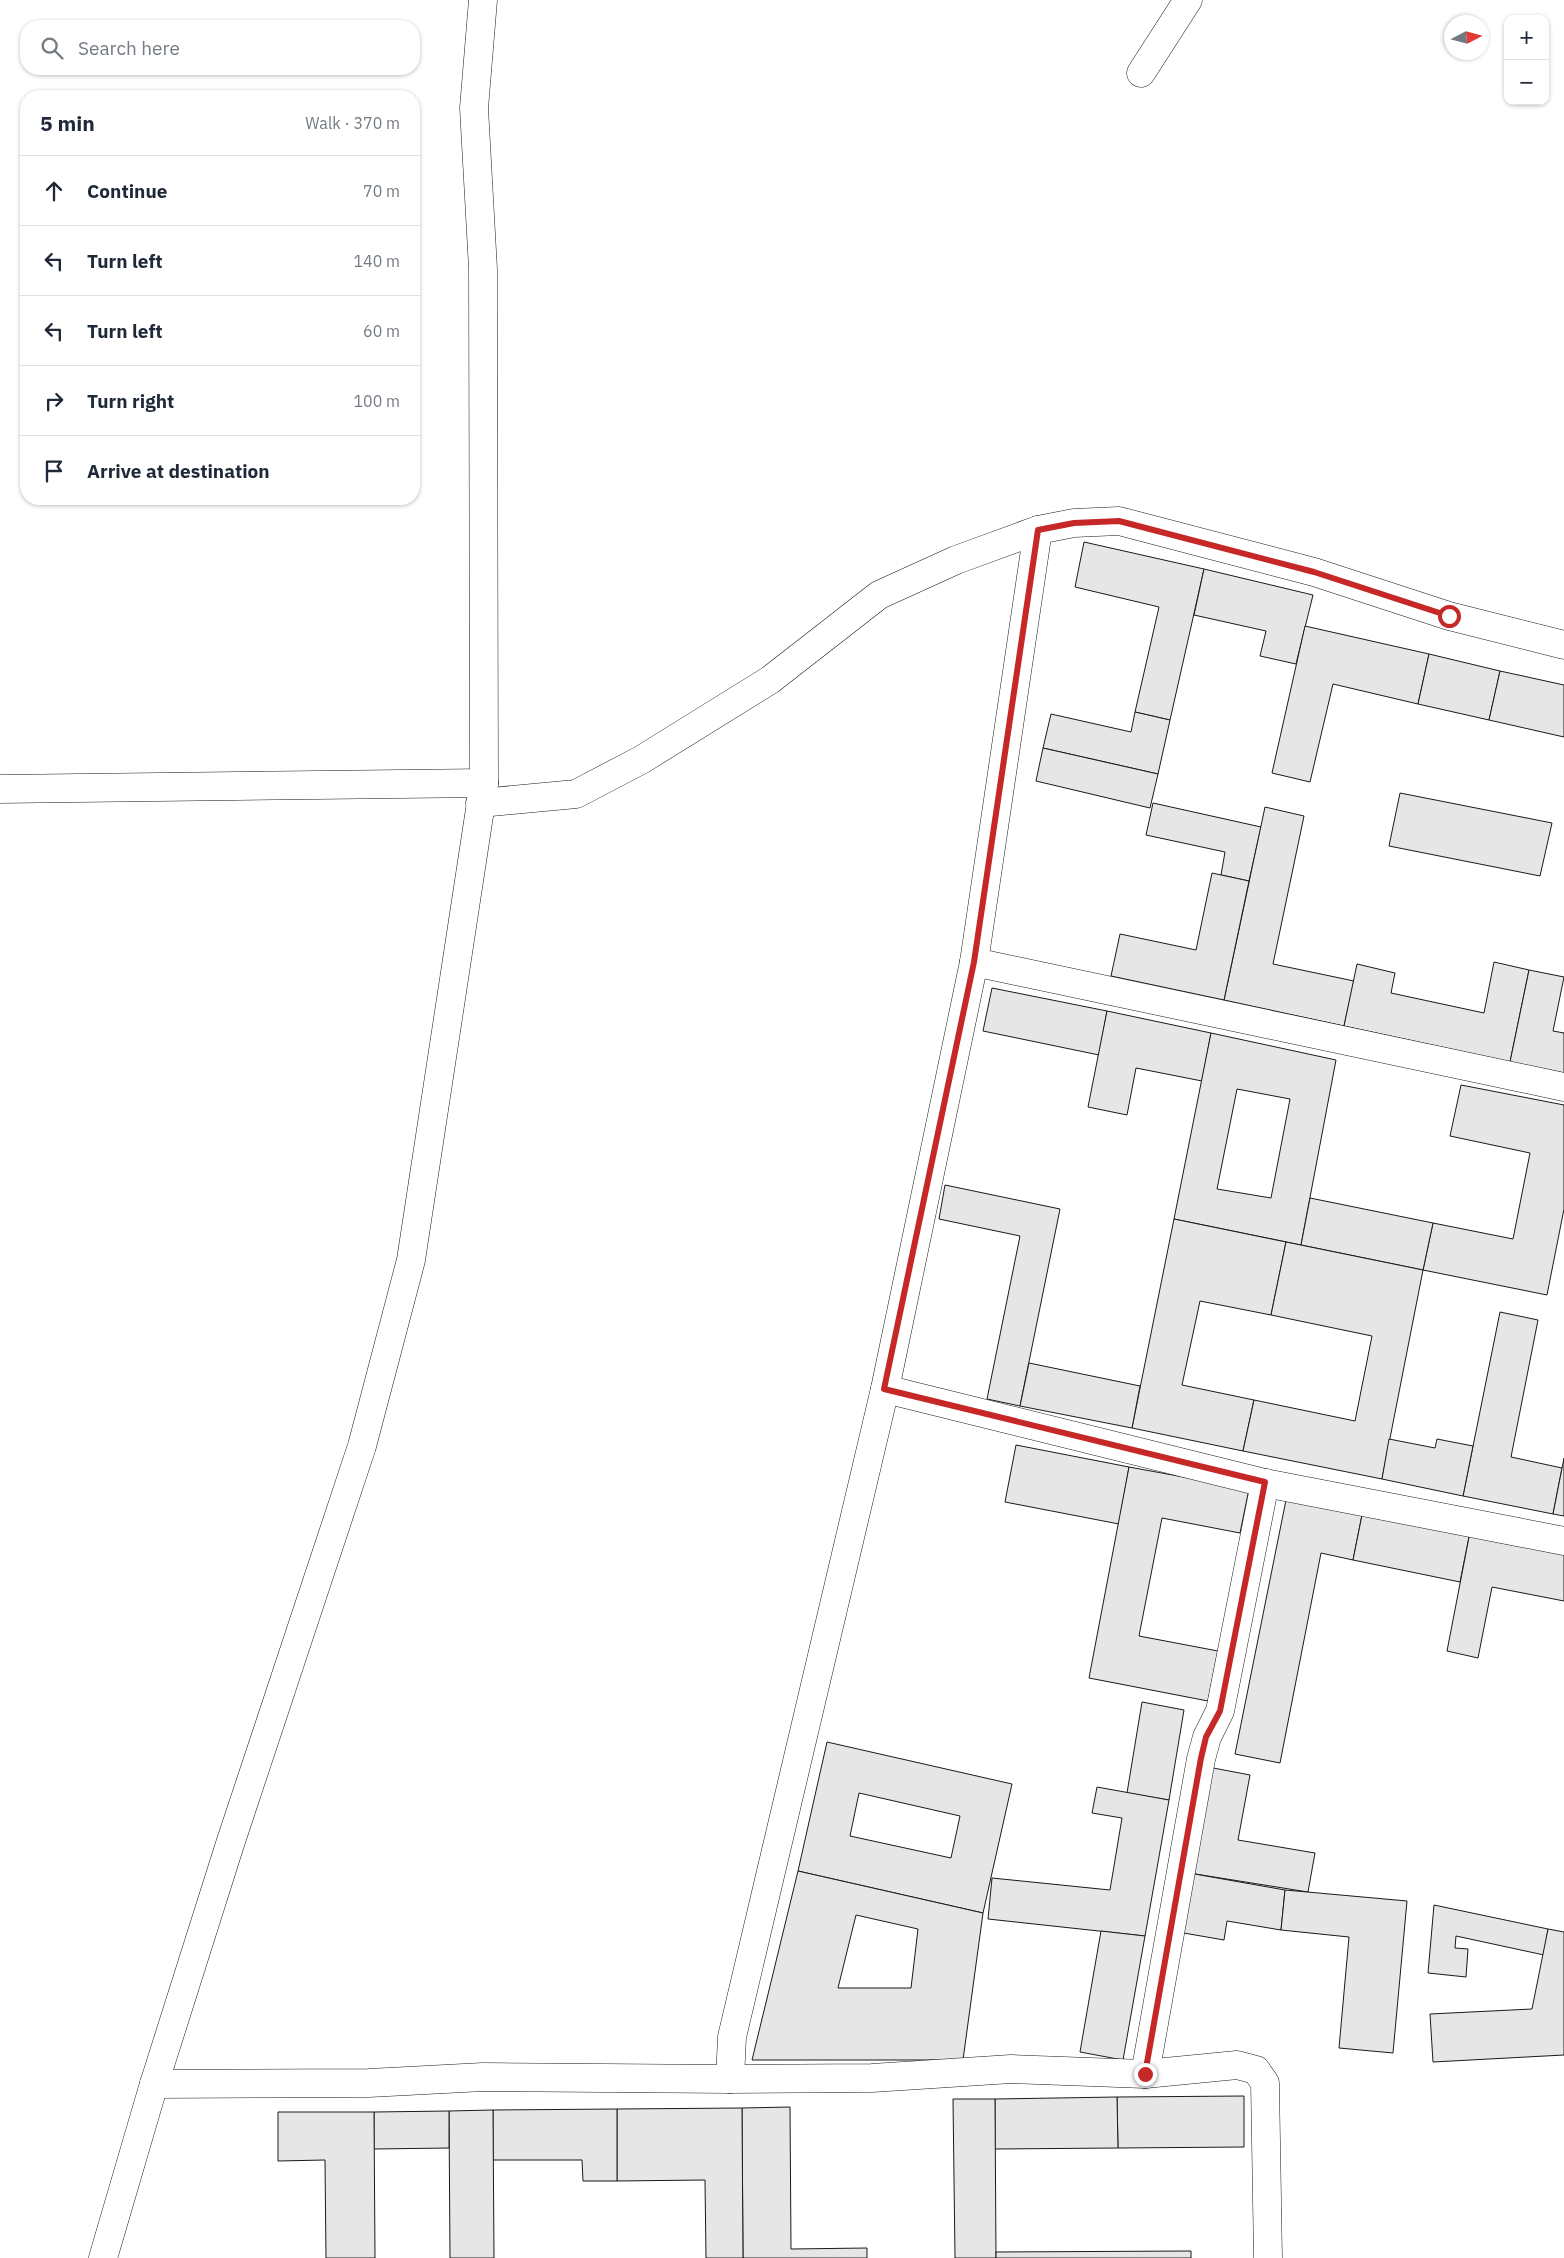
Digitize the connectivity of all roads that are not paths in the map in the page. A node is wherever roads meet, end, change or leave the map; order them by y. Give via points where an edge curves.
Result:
1 (483, 0) edge
2 (1188, 0) edge
3 (1141, 73) dead end
4 (1038, 530) junction
5 (1564, 645) edge
6 (0, 789) edge
7 (482, 793) junction
8 (974, 962) junction
9 (1564, 1087) edge
10 (884, 1389) junction
11 (1265, 1482) junction
12 (1564, 1541) edge
13 (1145, 2074) junction
14 (730, 2079) junction
15 (154, 2084) junction
16 (103, 2258) edge
17 (1268, 2258) edge

1 - 7 street via 474,108 483,268
2 - 3 street
4 - 5 street via 1074,523 1119,521 1314,572 1449,616
4 - 7 street via 956,560 878,595 770,680 641,760 576,794
4 - 8 street
6 - 7 street
7 - 15 street via 411,1260 362,1446
8 - 9 street
8 - 10 street
10 - 11 street
10 - 14 street via 732,2037
11 - 12 street
11 - 13 street via 1220,1711 1206,1737 1201,1758
13 - 14 street via 1011,2070 872,2078
13 - 17 street via 1237,2065 1256,2070 1261,2076 1265,2084
14 - 15 street via 483,2077 369,2083
15 - 16 street

